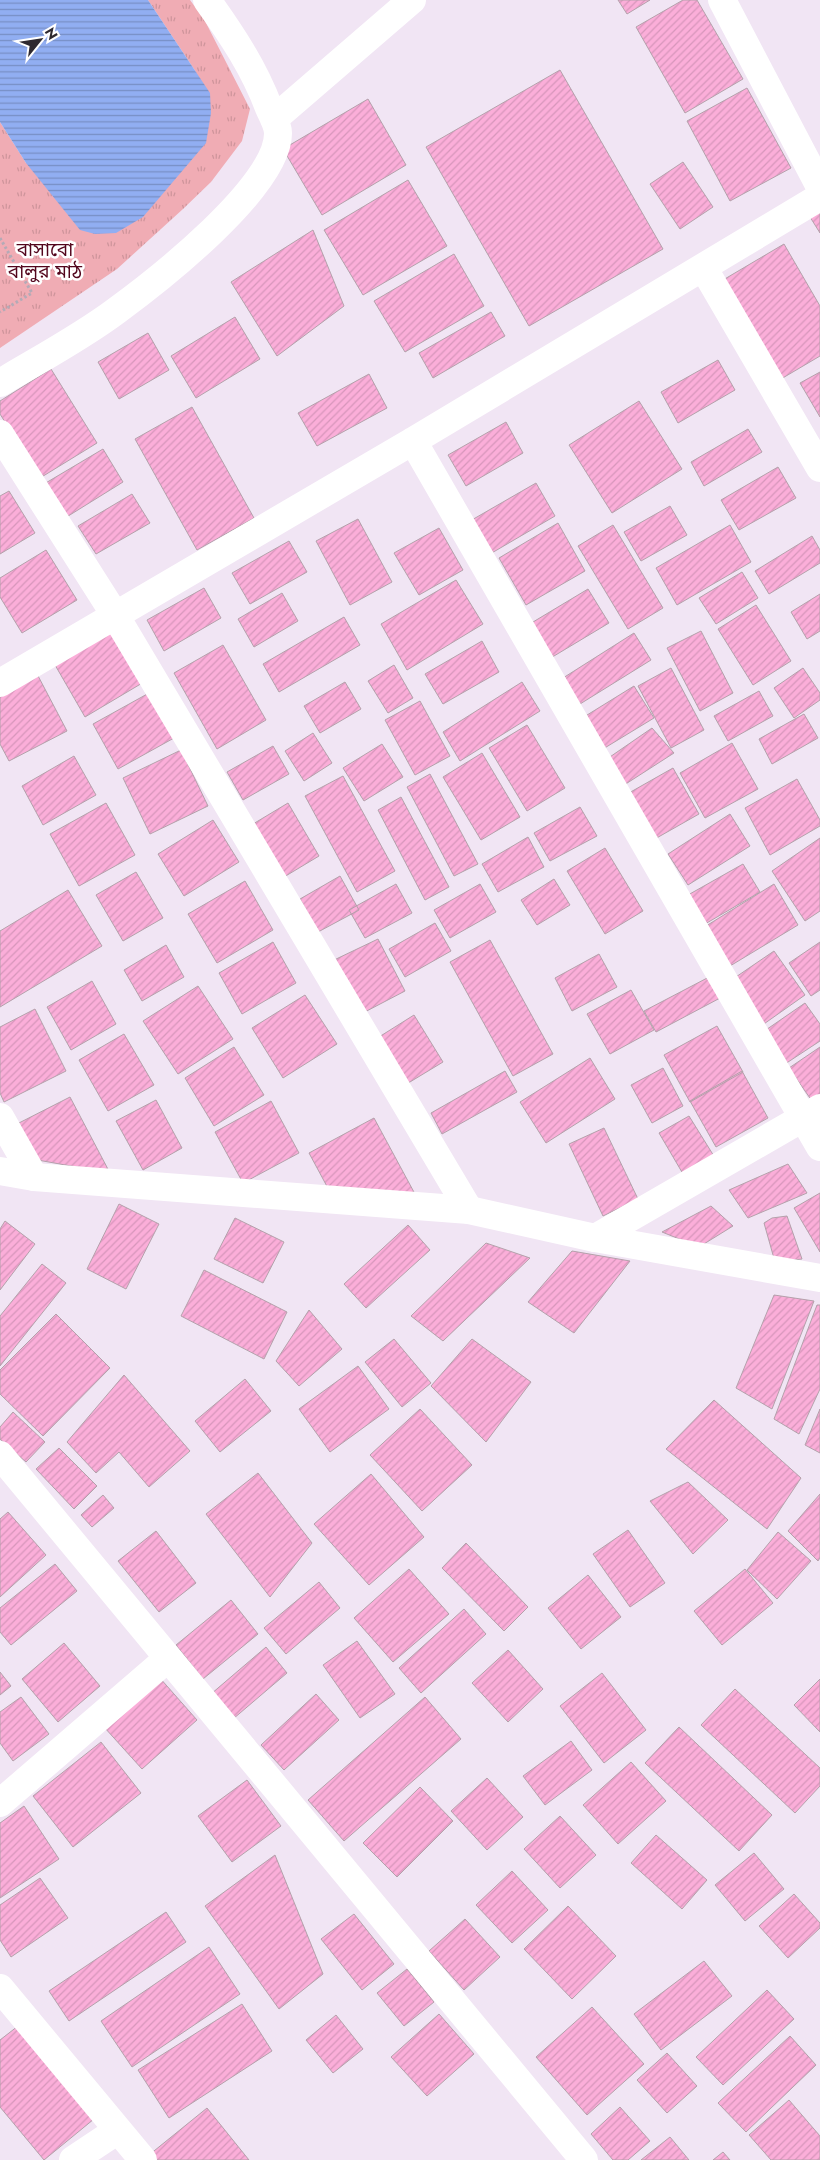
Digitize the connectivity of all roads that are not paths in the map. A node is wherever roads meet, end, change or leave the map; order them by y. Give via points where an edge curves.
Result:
1 (207, 0) edge
2 (412, 0) edge
3 (722, 0) edge
4 (274, 119) junction
5 (820, 187) edge
6 (820, 197) edge
7 (703, 267) junction
8 (0, 384) edge
9 (0, 434) edge
10 (413, 441) junction
11 (820, 468) edge
12 (115, 615) junction
13 (0, 684) edge
14 (811, 1113) edge
15 (0, 1117) edge
16 (820, 1147) edge
17 (0, 1171) edge
18 (34, 1177) junction
19 (469, 1210) junction
20 (595, 1238) junction
21 (820, 1278) edge
22 (0, 1455) edge
23 (167, 1659) junction
24 (0, 1803) edge
25 (0, 1988) edge
26 (118, 2130) junction
27 (73, 2160) edge
28 (142, 2160) edge
29 (584, 2160) edge

1 - 4 street via 240,47 261,85
2 - 4 street
3 - 5 street
4 - 8 street via 278,132 274,151 248,194 214,229 115,312
6 - 7 street
7 - 10 street
7 - 11 street
9 - 12 street
10 - 12 street
10 - 14 street
12 - 13 street
12 - 19 street
14 - 16 street
14 - 20 street
15 - 18 street
17 - 18 street
18 - 19 street
19 - 20 street
20 - 21 street
22 - 23 street
23 - 24 street
23 - 29 street
25 - 26 street
26 - 27 street
26 - 28 street

